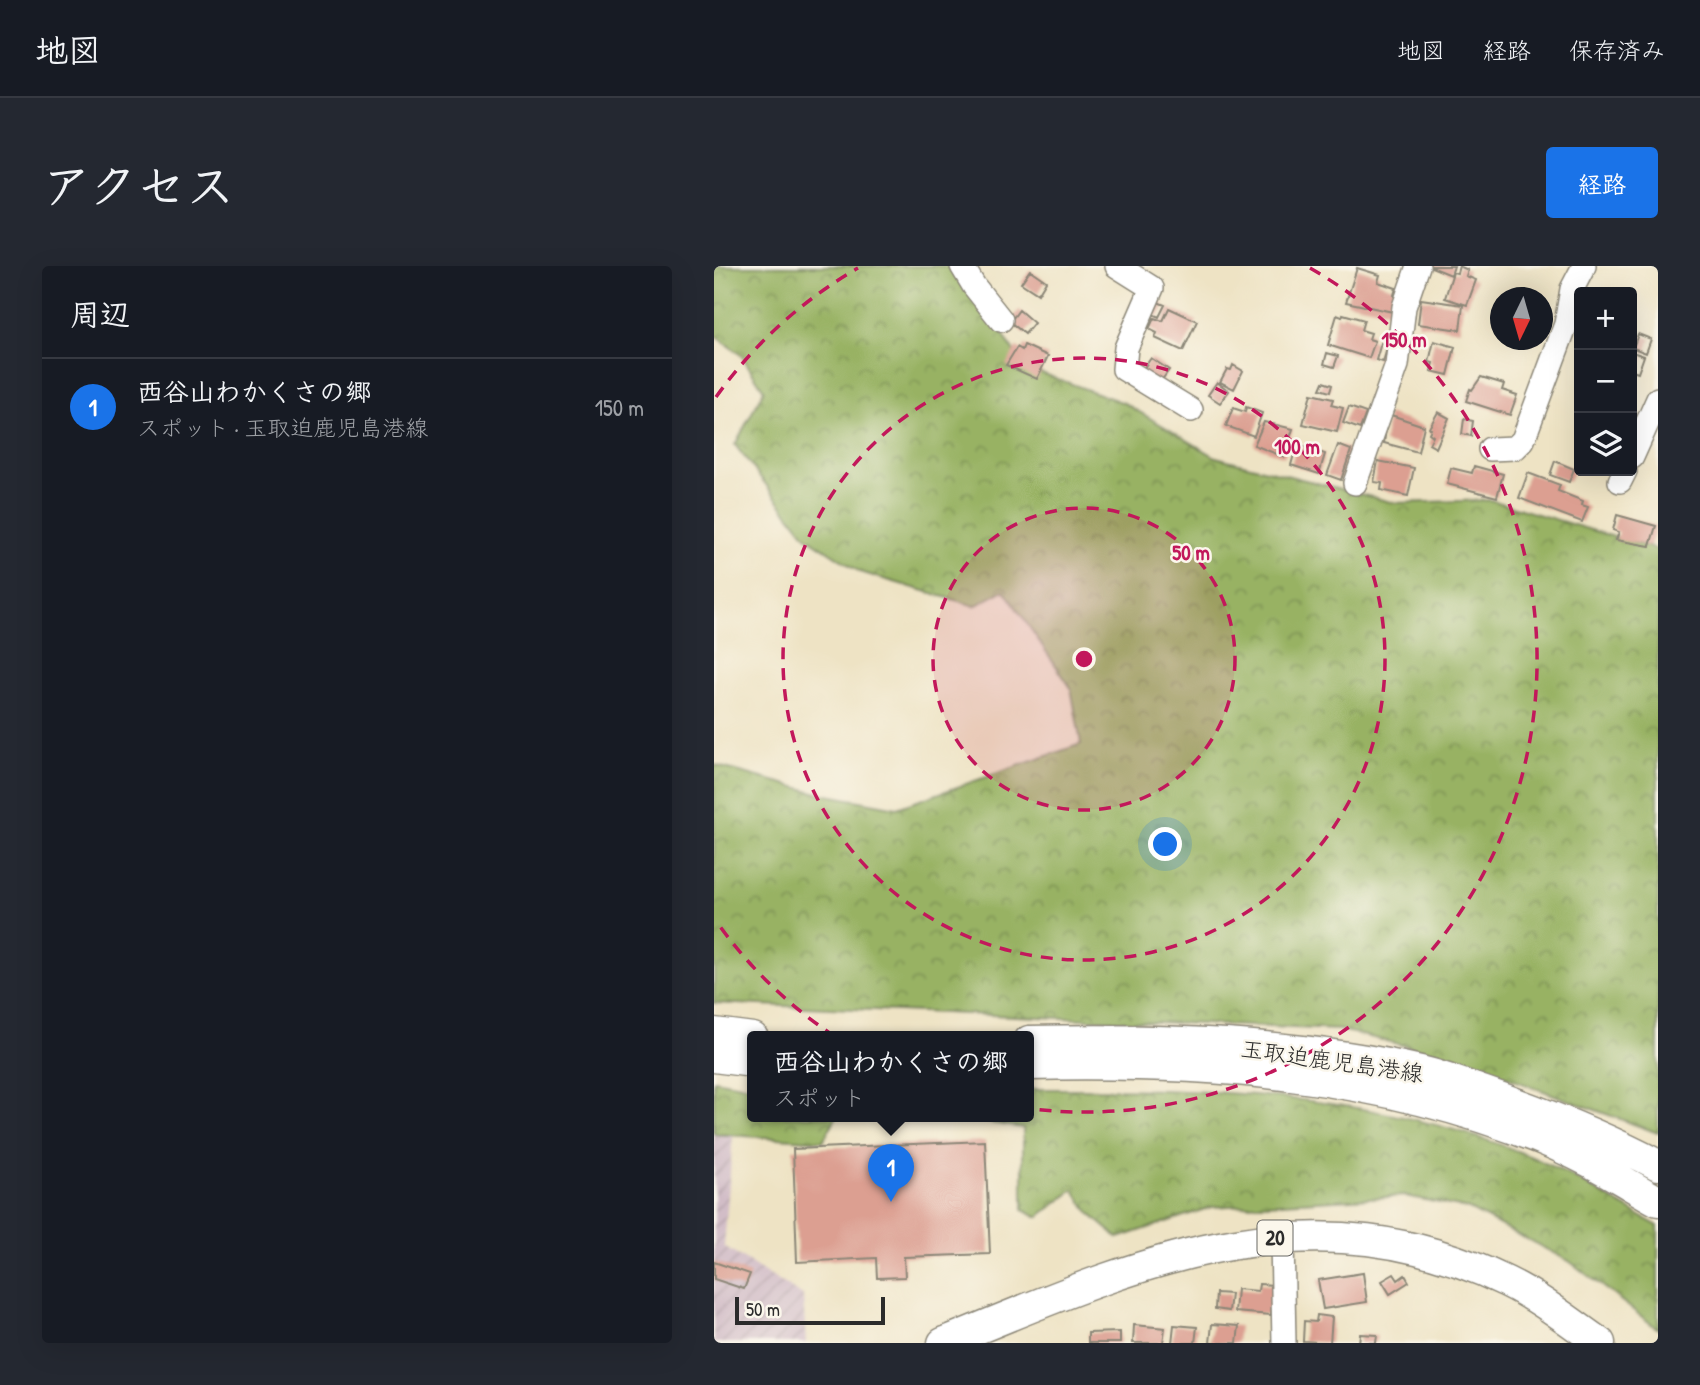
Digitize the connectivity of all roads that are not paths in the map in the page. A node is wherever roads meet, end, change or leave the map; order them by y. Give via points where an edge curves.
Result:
1 (962, 266) edge
2 (1117, 266) edge
3 (1418, 266) edge
4 (1584, 266) edge
5 (1001, 320) dead end
6 (1658, 399) edge
7 (1191, 410) dead end
8 (1637, 446) edge
9 (1490, 449) dead end
10 (1355, 483) dead end
11 (714, 1033) edge
12 (747, 1037) edge
13 (1034, 1041) edge
14 (714, 1057) edge
15 (747, 1061) edge
16 (1034, 1065) edge
17 (1587, 1160) junction
18 (1658, 1165) edge
19 (1658, 1201) edge
20 (1658, 1211) edge
21 (1282, 1238) junction
22 (982, 1336) edge
23 (943, 1343) edge
24 (1284, 1343) edge
25 (1600, 1343) edge

1 - 5 street
2 - 7 street via 1152,288 1126,348 1124,369
3 - 10 street via 1404,307 1397,365
4 - 9 street via 1572,289 1566,324 1523,440 1515,448
6 - 8 street
11 - 12 main road
13 - 18 main road, 玉取迫鹿児島港線 via 1170,1042 1288,1050 1422,1071 1529,1107
14 - 15 main road
16 - 17 main road, 玉取迫鹿児島港線 via 1154,1065 1335,1080 1405,1093 1521,1131
17 - 19 main road
17 - 20 main road
21 - 22 main road, 20 via 1204,1248 1117,1272
21 - 24 street
21 - 25 main road, 20 via 1339,1238 1443,1257 1507,1282
22 - 23 main road, 20

